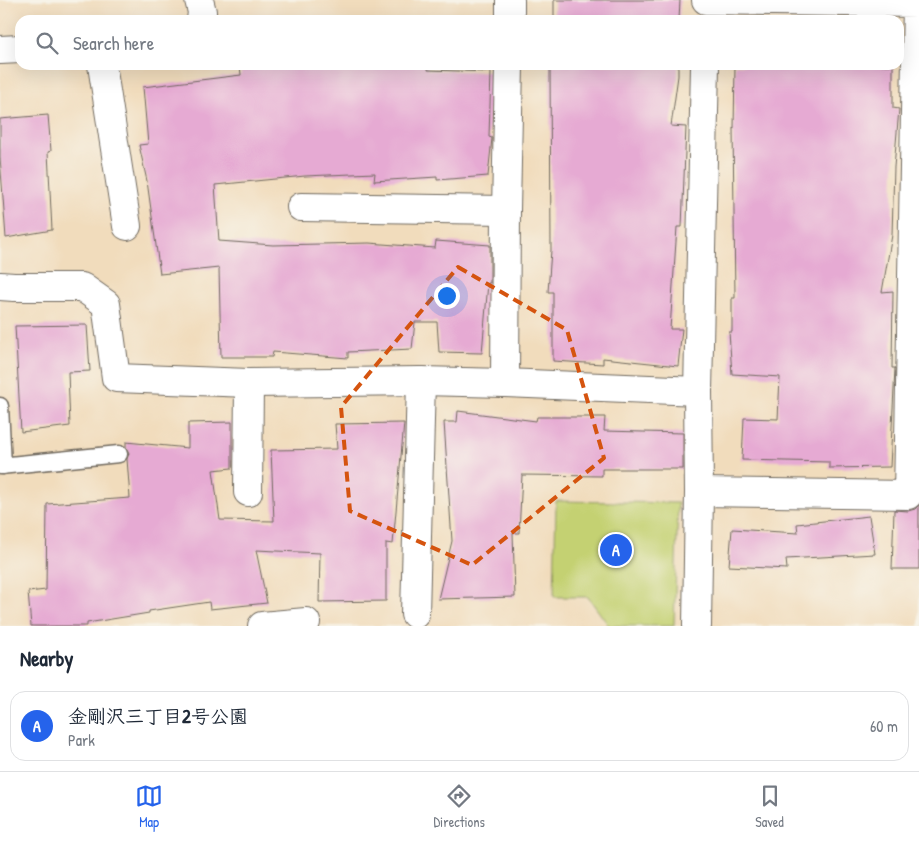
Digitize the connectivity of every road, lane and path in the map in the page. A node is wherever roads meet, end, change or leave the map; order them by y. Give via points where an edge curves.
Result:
1 (199, 0) edge
2 (510, 0) edge
3 (706, 0) edge
4 (202, 15) edge
5 (510, 15) edge
6 (706, 15) edge
7 (15, 48) edge
8 (0, 50) edge
9 (103, 70) edge
10 (509, 70) edge
11 (705, 70) edge
12 (301, 207) dead end
13 (506, 210) junction
14 (127, 226) dead end
15 (0, 286) edge
16 (421, 381) junction
17 (250, 383) junction
18 (505, 383) junction
19 (698, 391) junction
20 (0, 406) edge
21 (119, 454) dead end
22 (2, 466) edge
23 (248, 492) dead end
24 (699, 492) junction
25 (415, 614) dead end
26 (306, 622) dead end
27 (262, 626) edge
28 (697, 626) edge

1 - 4 street
2 - 5 street
3 - 6 street
3 - 24 street via 917,3 917,13 908,495
7 - 8 street
9 - 14 street
10 - 13 street
11 - 19 street
12 - 13 street
13 - 18 street
15 - 17 street via 82,287 106,304 116,378
16 - 17 street
16 - 18 street
16 - 25 street
17 - 23 street
18 - 19 street
19 - 24 street
20 - 22 lane
21 - 22 lane
24 - 28 street
26 - 27 street

